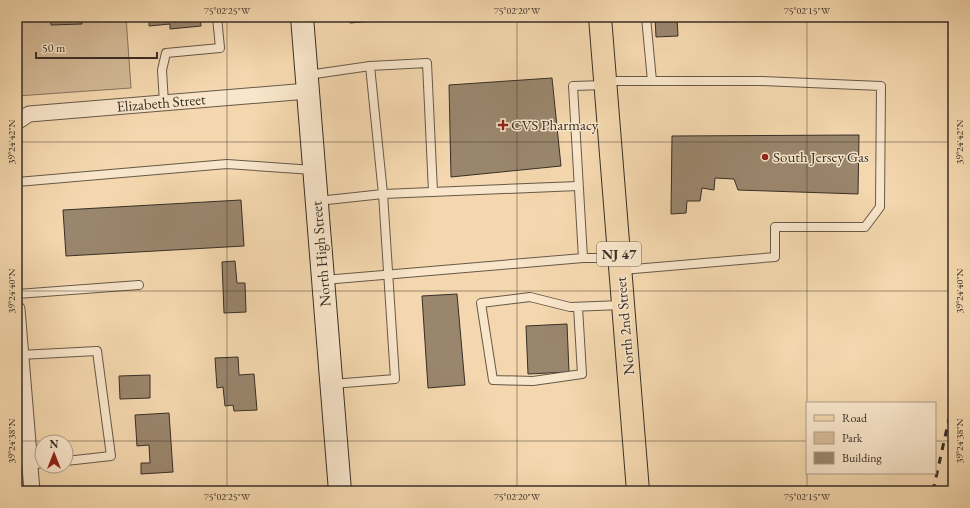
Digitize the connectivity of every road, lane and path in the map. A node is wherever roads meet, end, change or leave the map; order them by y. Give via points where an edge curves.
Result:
1 (217, 17) edge
2 (302, 17) edge
3 (600, 17) edge
4 (646, 17) edge
5 (370, 66) junction
6 (652, 81) junction
7 (307, 83) junction
8 (605, 83) junction
9 (164, 103) junction
10 (17, 122) edge
11 (314, 170) junction
12 (17, 182) edge
13 (578, 186) junction
14 (433, 192) junction
15 (383, 194) junction
16 (317, 201) junction
17 (583, 258) junction
18 (620, 264) junction
19 (388, 274) junction
20 (323, 280) junction
21 (139, 284) dead end
22 (17, 294) edge
23 (623, 305) junction
24 (578, 307) junction
25 (17, 308) edge
26 (20, 355) junction
27 (332, 384) junction
28 (34, 450) edge
29 (74, 460) edge
30 (35, 474) edge
31 (32, 491) edge
32 (334, 491) edge
33 (638, 491) edge

1 - 9 lane via 220,48 166,53 162,70
2 - 7 street, North High Street
3 - 8 main road, North 2nd Street / NJ 47
4 - 6 lane
5 - 7 lane
5 - 14 lane via 427,63
5 - 15 lane
6 - 8 lane
6 - 18 lane via 761,81 881,86 880,207 865,227 775,227 775,257
7 - 9 street, Elizabeth Street
7 - 11 street, North High Street
8 - 13 lane via 573,86
8 - 18 main road, North 2nd Street / NJ 47
9 - 10 street, Elizabeth Street via 29,114
11 - 12 lane via 226,164
11 - 16 street, North High Street
13 - 14 lane
13 - 17 lane
14 - 15 lane
15 - 16 lane
15 - 19 lane
16 - 20 street, North High Street
17 - 18 lane
17 - 19 lane
18 - 23 main road, North 2nd Street / NJ 47
19 - 20 lane
19 - 27 lane via 395,379
20 - 27 street, North High Street
21 - 22 lane
23 - 24 lane
23 - 33 main road, North 2nd Street / NJ 47
24 - 24 lane via 530,297 481,303 493,380 533,381 582,374
25 - 26 street
26 - 28 street
26 - 29 lane via 97,351 111,456
27 - 32 street, North High Street
30 - 31 street

